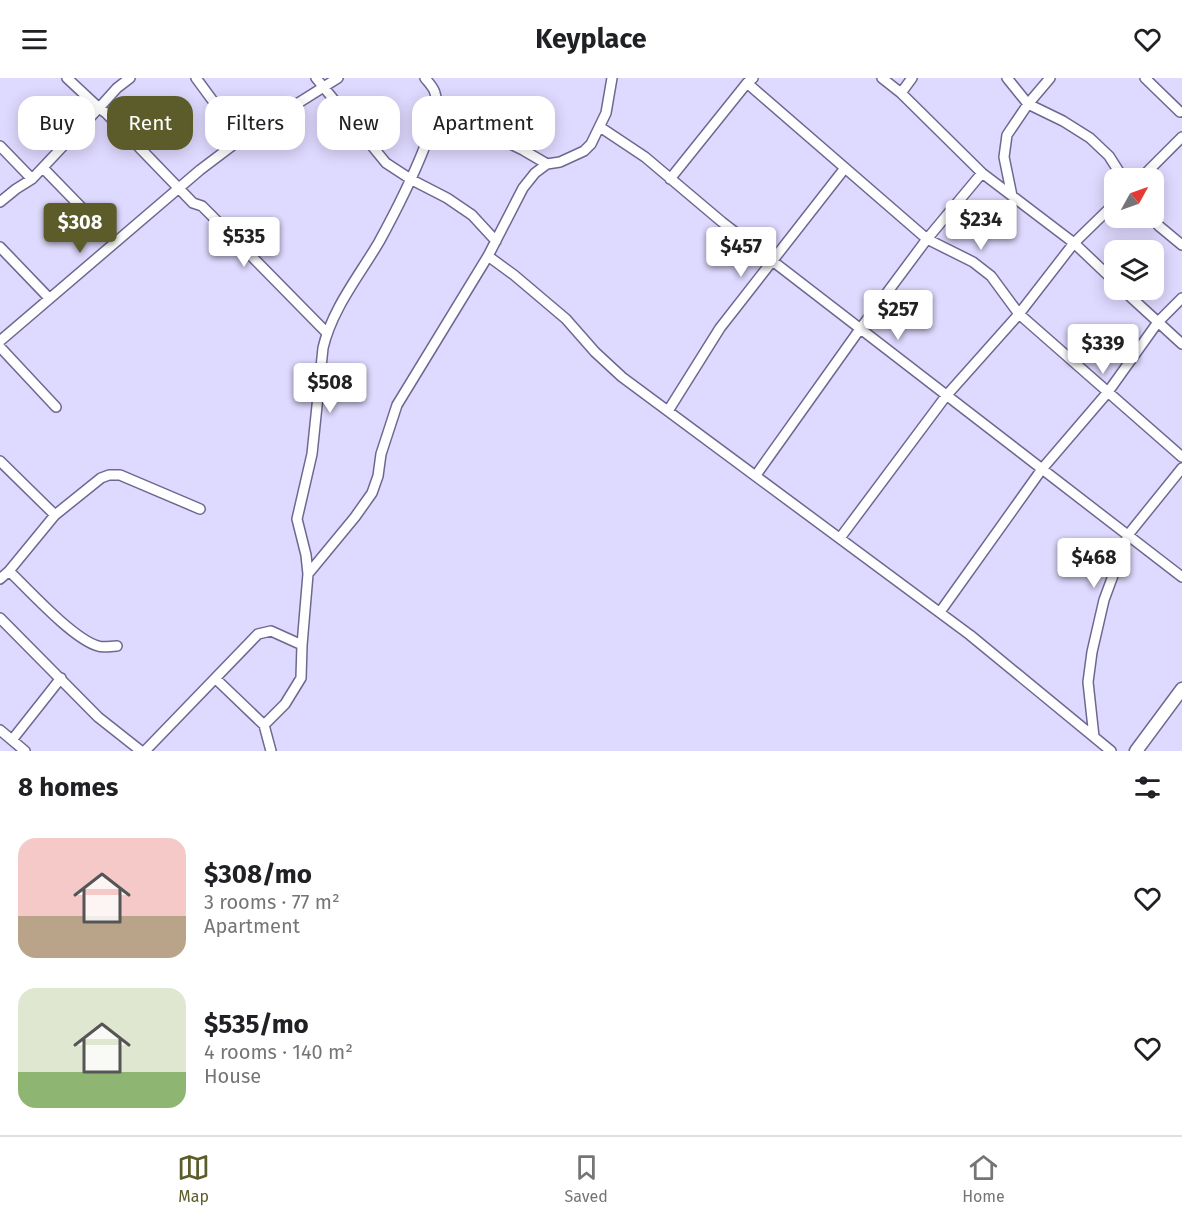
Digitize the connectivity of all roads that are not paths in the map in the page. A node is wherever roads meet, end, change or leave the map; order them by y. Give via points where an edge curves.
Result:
1 (67, 78) edge
2 (130, 78) edge
3 (196, 78) edge
4 (316, 78) edge
5 (338, 78) edge
6 (612, 78) edge
7 (882, 78) edge
8 (912, 78) edge
9 (1007, 78) edge
10 (1050, 78) edge
11 (1145, 78) edge
12 (750, 80) edge
13 (431, 81) edge
14 (325, 87) junction
15 (901, 93) junction
16 (209, 96) edge
17 (435, 96) edge
18 (305, 99) edge
19 (1028, 104) junction
20 (99, 108) junction
21 (1181, 112) edge
22 (600, 127) junction
23 (1182, 137) edge
24 (0, 146) edge
25 (226, 150) edge
26 (424, 150) edge
27 (523, 150) edge
28 (548, 164) junction
29 (43, 168) junction
30 (845, 168) junction
31 (1117, 168) edge
32 (1151, 168) edge
33 (982, 173) junction
34 (670, 178) junction
35 (32, 179) junction
36 (412, 180) junction
37 (179, 188) junction
38 (1012, 196) junction
39 (0, 202) edge
40 (1104, 214) edge
41 (1161, 228) edge
42 (927, 239) junction
43 (496, 241) junction
44 (115, 242) junction
45 (1074, 243) junction
46 (1182, 245) edge
47 (0, 247) edge
48 (488, 256) junction
49 (772, 260) junction
50 (1104, 272) edge
51 (49, 298) junction
52 (1182, 298) edge
53 (1134, 300) edge
54 (1019, 314) junction
55 (1158, 322) junction
56 (860, 329) junction
57 (327, 333) junction
58 (0, 341) edge
59 (1182, 344) edge
60 (0, 347) edge
61 (1108, 392) junction
62 (946, 396) junction
63 (56, 407) dead end
64 (668, 411) junction
65 (1182, 457) edge
66 (0, 461) edge
67 (1182, 468) edge
68 (1042, 469) junction
69 (756, 475) junction
70 (200, 509) dead end
71 (55, 515) junction
72 (1128, 535) junction
73 (840, 538) junction
74 (9, 570) junction
75 (308, 574) junction
76 (1182, 577) edge
77 (0, 579) edge
78 (940, 612) junction
79 (0, 618) edge
80 (302, 645) junction
81 (117, 646) dead end
82 (61, 678) junction
83 (216, 679) junction
84 (1182, 689) edge
85 (264, 725) junction
86 (0, 730) edge
87 (1094, 738) junction
88 (12, 740) junction
89 (25, 751) edge
90 (143, 751) edge
91 (271, 751) edge
92 (1111, 751) edge
93 (1136, 751) edge

1 - 20 street
2 - 20 street
3 - 16 street
4 - 14 street
5 - 14 street
6 - 22 street
7 - 15 street
8 - 15 street
9 - 19 street
10 - 19 street
11 - 21 street
12 - 30 street
12 - 34 street
13 - 17 street
14 - 18 street
14 - 36 street via 386,163
15 - 33 street
19 - 31 street via 1090,138
19 - 38 street via 1007,135 1005,146
20 - 29 street
20 - 37 street
22 - 28 street via 584,151
22 - 34 street
23 - 32 street
24 - 35 street
25 - 37 street
26 - 36 street
27 - 28 street
28 - 43 street via 523,188
29 - 35 street
29 - 44 street
30 - 42 street
30 - 49 street
33 - 38 street
33 - 42 street
34 - 49 street
35 - 39 street
36 - 43 street via 472,215
36 - 57 street
37 - 44 street
37 - 57 street via 193,203 202,206
38 - 45 street
40 - 45 street
41 - 46 street
42 - 54 street via 973,262 991,276
42 - 56 street
43 - 48 street
44 - 51 street
45 - 50 street
45 - 54 street
47 - 51 street
48 - 64 street via 566,319 622,377
48 - 75 street via 397,405 372,493
49 - 56 street
49 - 64 street via 720,327
51 - 58 street
52 - 55 street
53 - 55 street
54 - 61 street
54 - 62 street
55 - 59 street
55 - 61 street
56 - 62 street
56 - 69 street
57 - 75 street via 312,454 297,519
60 - 63 street
61 - 65 street
61 - 68 street
62 - 68 street
62 - 73 street
64 - 69 street
66 - 71 street
67 - 72 street
68 - 72 street
68 - 78 street
69 - 73 street
70 - 71 street via 120,475 109,475
71 - 74 street
72 - 76 street
72 - 87 street via 1104,600 1092,652 1088,682
73 - 78 street
74 - 77 street
74 - 81 street via 81,637 99,647
75 - 80 street
78 - 87 street
79 - 82 street
80 - 83 street via 271,631 258,634
80 - 85 street via 301,678 285,704
82 - 88 street
82 - 90 street via 98,717
83 - 85 street
83 - 90 street
84 - 93 street
85 - 91 street
86 - 88 street
87 - 92 street
88 - 89 street

